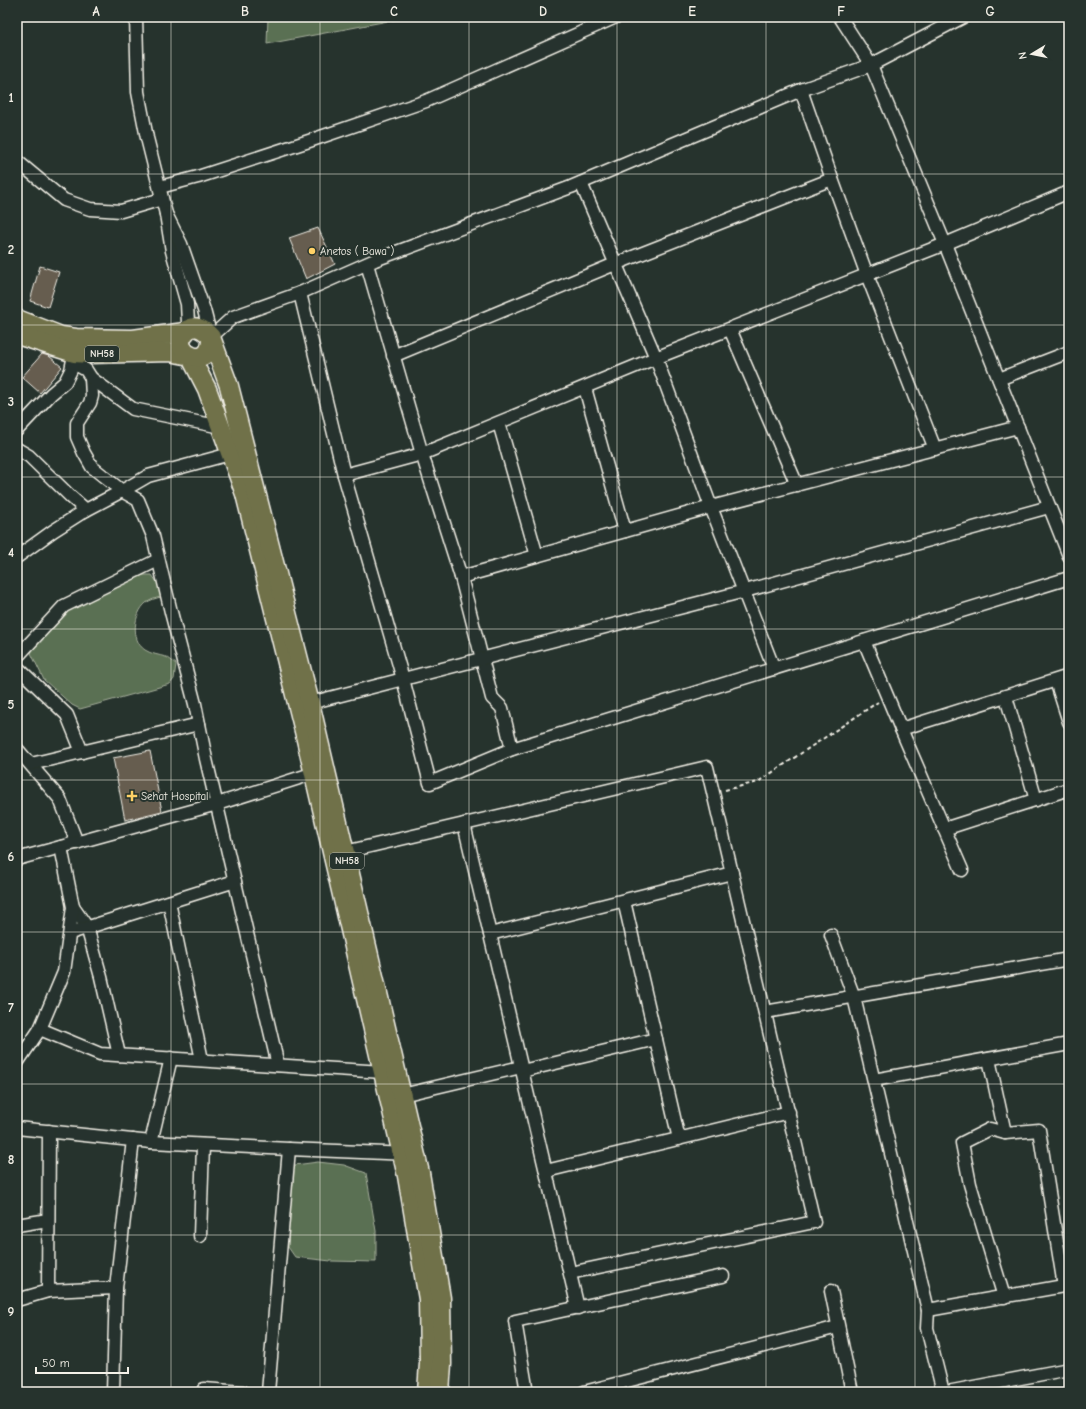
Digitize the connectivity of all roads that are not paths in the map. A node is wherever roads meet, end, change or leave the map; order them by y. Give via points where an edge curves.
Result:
1 (136, 17) edge
2 (616, 17) edge
3 (840, 17) edge
4 (963, 17) edge
5 (871, 65) junction
6 (801, 90) junction
7 (17, 161) edge
8 (832, 179) junction
9 (581, 183) junction
10 (160, 187) junction
11 (1069, 192) edge
12 (162, 199) junction
13 (166, 214) junction
14 (945, 244) junction
15 (367, 264) junction
16 (615, 264) junction
17 (867, 275) junction
18 (300, 293) junction
19 (17, 318) edge
20 (730, 329) junction
21 (185, 332) junction
22 (17, 335) edge
23 (211, 337) junction
24 (75, 345) junction
25 (1069, 352) edge
26 (190, 356) junction
27 (393, 356) junction
28 (656, 358) junction
29 (91, 378) junction
30 (999, 379) junction
31 (585, 388) junction
32 (499, 422) junction
33 (1018, 427) junction
34 (221, 428) junction
35 (17, 430) edge
36 (17, 449) edge
37 (935, 449) junction
38 (230, 454) junction
39 (422, 454) junction
40 (344, 475) junction
41 (798, 485) junction
42 (122, 491) junction
43 (711, 507) junction
44 (1049, 507) junction
45 (86, 510) junction
46 (625, 531) junction
47 (537, 556) junction
48 (1069, 556) edge
49 (17, 557) edge
50 (158, 560) junction
51 (461, 577) junction
52 (1069, 578) edge
53 (745, 591) junction
54 (864, 641) junction
55 (17, 657) edge
56 (482, 659) junction
57 (17, 666) edge
58 (774, 669) junction
59 (1069, 676) edge
60 (403, 679) junction
61 (1056, 681) junction
62 (1006, 696) junction
63 (310, 703) junction
64 (1069, 722) edge
65 (199, 724) junction
66 (901, 729) junction
67 (17, 748) edge
68 (512, 749) junction
69 (82, 752) junction
70 (31, 764) junction
71 (320, 772) junction
72 (1069, 789) edge
73 (1036, 800) junction
74 (217, 804) junction
75 (464, 824) junction
76 (944, 830) junction
77 (77, 843) junction
78 (61, 847) junction
79 (345, 852) junction
80 (17, 859) edge
81 (962, 870) dead end
82 (732, 873) junction
83 (235, 881) junction
84 (624, 901) junction
85 (169, 902) junction
86 (73, 907) junction
87 (87, 927) junction
88 (70, 932) junction
89 (490, 934) junction
90 (831, 935) dead end
91 (1069, 959) edge
92 (854, 997) junction
93 (765, 1012) junction
94 (40, 1029) junction
95 (656, 1039) junction
96 (1069, 1044) edge
97 (119, 1055) junction
98 (171, 1058) junction
99 (989, 1059) junction
100 (202, 1060) junction
101 (17, 1064) edge
102 (278, 1065) junction
103 (522, 1069) junction
104 (383, 1072) junction
105 (874, 1080) junction
106 (402, 1095) junction
107 (789, 1112) junction
108 (17, 1128) edge
109 (49, 1132) junction
110 (1005, 1133) junction
111 (679, 1139) junction
112 (133, 1140) junction
113 (151, 1142) junction
114 (203, 1145) junction
115 (289, 1149) junction
116 (409, 1154) junction
117 (546, 1171) junction
118 (48, 1220) junction
119 (17, 1226) edge
120 (200, 1236) dead end
121 (570, 1273) junction
122 (723, 1276) dead end
123 (1067, 1286) edge
124 (116, 1288) junction
125 (48, 1291) junction
126 (831, 1291) dead end
127 (1004, 1296) junction
128 (17, 1300) edge
129 (578, 1308) junction
130 (928, 1310) junction
131 (838, 1327) junction
132 (1069, 1369) edge
133 (204, 1389) dead end
134 (601, 1390) edge
135 (113, 1392) edge
136 (243, 1392) edge
137 (268, 1392) edge
138 (427, 1392) edge
139 (440, 1392) edge
140 (527, 1392) edge
141 (584, 1392) edge
142 (852, 1392) edge
143 (943, 1392) edge
144 (947, 1392) edge

1 - 10 street via 138,92
2 - 10 street via 426,101 309,141
3 - 5 street
4 - 5 street
5 - 6 street
5 - 14 street
6 - 8 street
6 - 9 street
7 - 12 street via 64,200 90,209 121,211
8 - 16 street
8 - 17 street
9 - 15 street
9 - 16 street
10 - 12 street
11 - 14 street
12 - 13 street
13 - 21 street via 172,251 187,304 188,323
13 - 23 street via 181,244
14 - 17 street
14 - 30 street
15 - 18 street
15 - 27 street
16 - 27 street
16 - 28 street
17 - 20 street
17 - 37 street
18 - 23 street via 233,317
18 - 40 street
19 - 24 highway, NH58 via 61,336
20 - 28 street
20 - 41 street
21 - 23 highway, NH58 via 198,327 206,330
21 - 24 highway, NH58
21 - 26 highway, NH58 via 181,345
22 - 24 highway, NH58
23 - 26 highway, NH58 via 209,352 197,358
23 - 63 highway, NH58 via 229,386
24 - 26 highway, NH58 via 90,354 170,352
24 - 29 street via 77,365 86,370
24 - 35 street via 71,370 66,382
25 - 30 street
26 - 34 highway, NH58 via 208,389
27 - 39 street
28 - 31 street
28 - 43 street
29 - 34 street via 133,409
29 - 42 street via 92,396 77,422 78,437 92,466
30 - 33 street
31 - 32 street
31 - 46 street
32 - 39 street
32 - 47 street
33 - 37 street
33 - 44 street
34 - 38 highway, NH58
36 - 45 street via 29,456
37 - 41 street
38 - 42 street via 148,476
38 - 71 highway, NH58 via 245,494 304,731
39 - 40 street
39 - 51 street
40 - 60 street
41 - 43 street
42 - 45 street
42 - 50 street via 138,500 153,536
43 - 46 street
43 - 53 street
44 - 48 street
44 - 53 street
45 - 49 street via 53,530
46 - 47 street
47 - 51 street
50 - 55 street via 64,606
50 - 65 street
51 - 56 street
52 - 54 street
53 - 56 street
53 - 58 street
54 - 58 street
54 - 66 street
56 - 60 street
56 - 68 street via 492,698 502,708
57 - 69 street via 67,715
58 - 68 street
59 - 61 street
60 - 63 street
60 - 68 street via 430,783
61 - 62 street
61 - 64 street
62 - 66 street
62 - 73 street
63 - 71 highway, NH58
65 - 69 street
65 - 74 street
66 - 76 street
67 - 70 street
69 - 70 street
70 - 77 street via 60,799
71 - 74 street
71 - 79 highway, NH58
71 - 104 highway, NH58
72 - 73 street
73 - 76 street
74 - 77 street
74 - 83 street
75 - 79 street
75 - 82 street via 707,767
75 - 89 street
76 - 81 street
77 - 78 street
78 - 80 street
78 - 86 street
79 - 106 highway, NH58
82 - 84 street
82 - 93 street
83 - 85 street
83 - 102 street
84 - 89 street
84 - 95 street
85 - 87 street
85 - 100 street
86 - 87 street
86 - 88 street
87 - 88 street
87 - 97 street
88 - 94 street via 64,972
89 - 103 street
90 - 92 street
91 - 92 street
92 - 93 street
92 - 105 street
93 - 107 street
94 - 97 street via 100,1054
94 - 101 street
95 - 103 street
95 - 111 street
96 - 99 street
97 - 98 street
98 - 100 street
98 - 113 street
99 - 105 street
99 - 110 street
100 - 102 street
102 - 104 street
103 - 106 street
103 - 117 street
104 - 116 highway, NH58
105 - 130 street
106 - 116 highway, NH58
107 - 111 street
107 - 121 street via 814,1222
108 - 109 street
109 - 112 street
109 - 118 street
110 - 123 street via 1039,1130
110 - 127 street via 990,1129 962,1143 970,1184
111 - 117 street
112 - 113 street
112 - 124 street
113 - 114 street
114 - 115 street
114 - 120 street
115 - 116 street
115 - 137 street
116 - 138 highway, NH58 via 407,1176 428,1299 430,1364
116 - 139 highway, NH58 via 420,1174 441,1298
117 - 121 street
118 - 119 street
118 - 125 street
121 - 129 street
122 - 129 street
123 - 127 street
124 - 125 street
124 - 135 street
125 - 128 street
126 - 131 street
127 - 130 street
129 - 140 street via 515,1320
130 - 143 street via 927,1328
131 - 134 street
131 - 142 street
132 - 144 street
133 - 136 street
134 - 141 street

